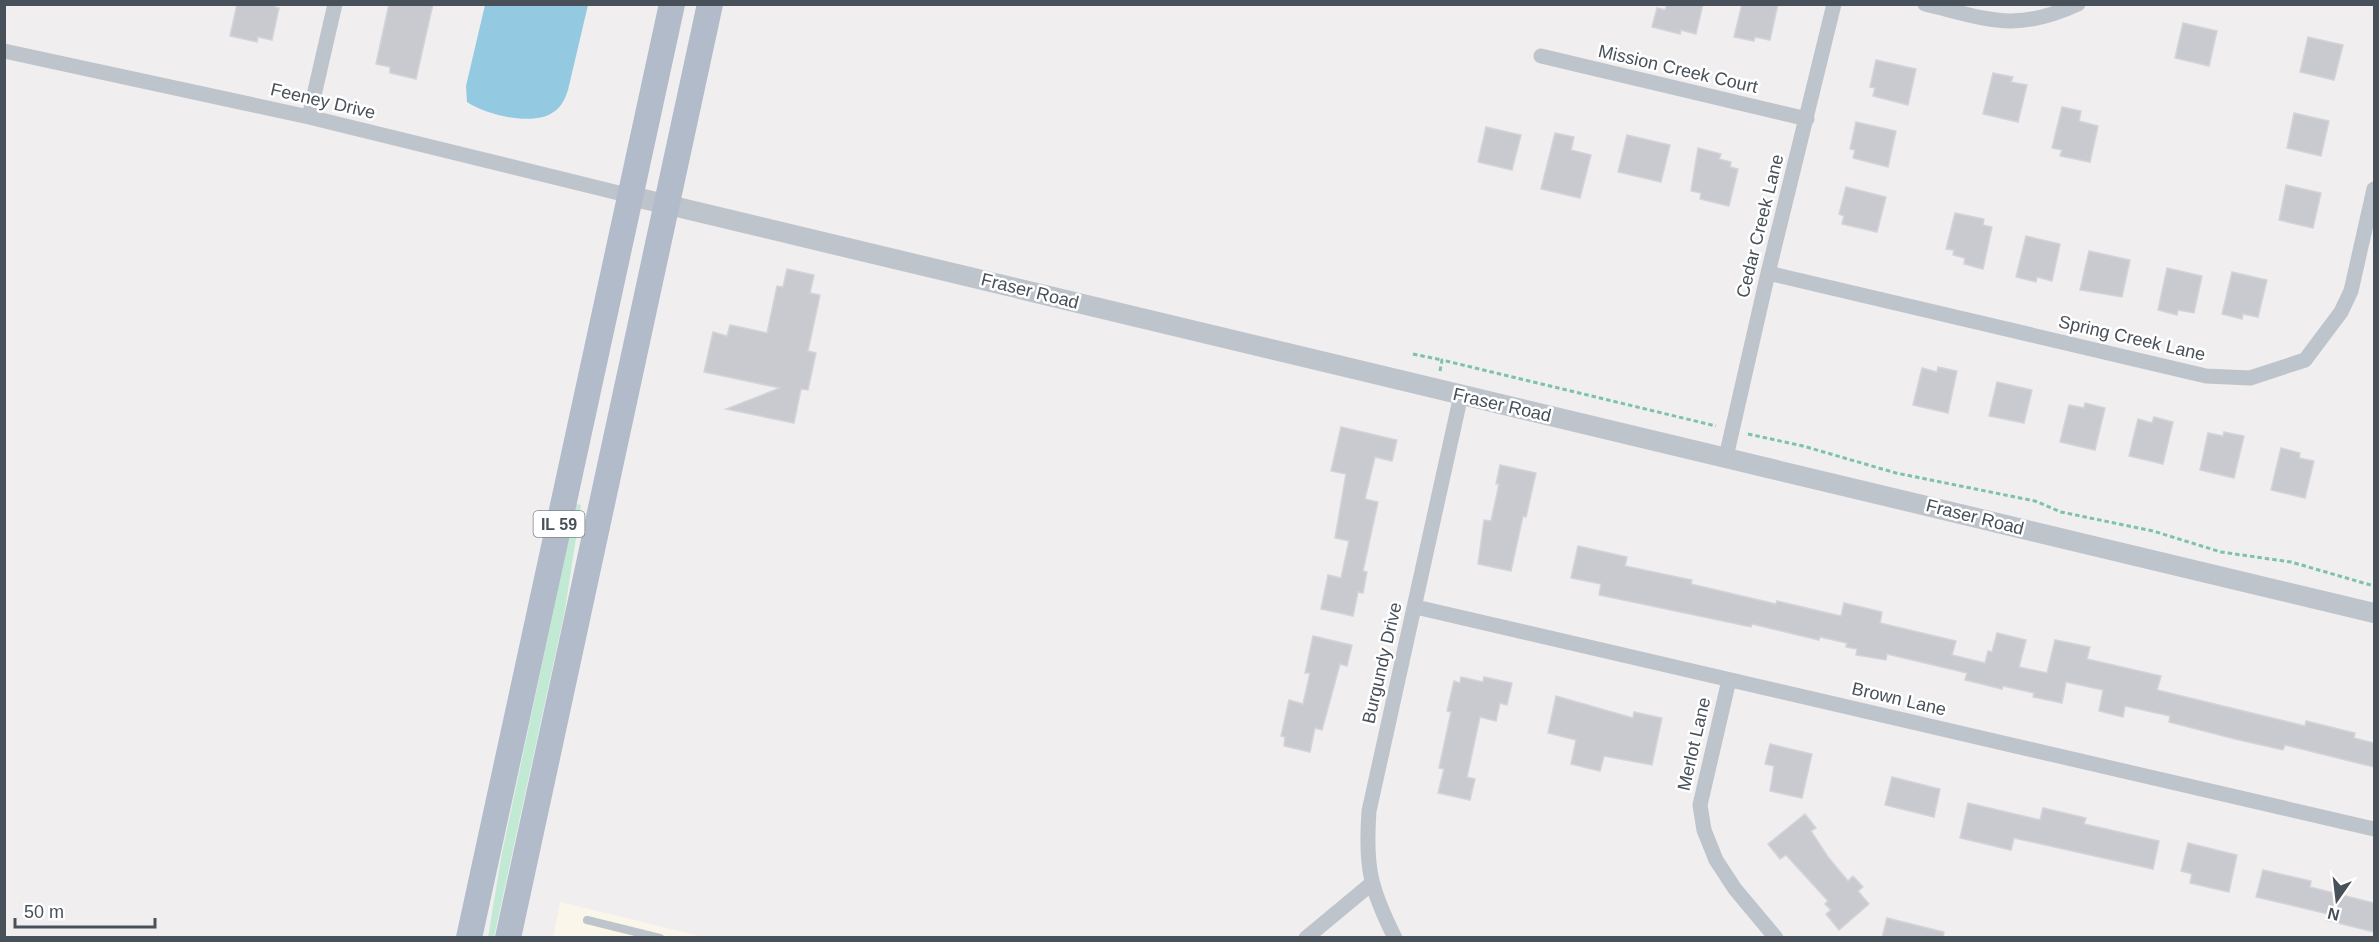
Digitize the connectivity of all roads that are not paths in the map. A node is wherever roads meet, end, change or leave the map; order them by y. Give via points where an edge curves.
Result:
1 (335, 4) edge
2 (672, 4) edge
3 (710, 4) edge
4 (1834, 4) edge
5 (1924, 4) edge
6 (2078, 4) edge
7 (4, 51) edge
8 (1541, 56) dead end
9 (309, 117) junction
10 (1807, 119) junction
11 (2374, 189) edge
12 (631, 196) junction
13 (667, 205) junction
14 (1768, 273) junction
15 (1461, 395) junction
16 (1726, 458) junction
17 (1416, 606) junction
18 (2374, 613) edge
19 (1729, 680) junction
20 (2374, 829) edge
21 (1371, 884) junction
22 (587, 920) dead end
23 (470, 938) edge
24 (508, 938) edge
25 (660, 938) edge
26 (1306, 938) edge
27 (1395, 938) edge
28 (1776, 938) edge

1 - 9 street
2 - 12 main road, IL 59
3 - 13 main road, IL 59
4 - 10 street, Cedar Creek Lane
5 - 6 street via 2018,22 2054,15
7 - 9 street, Feeney Drive
8 - 10 street, Mission Creek Court
9 - 12 street, Feeney Drive
10 - 14 street, Cedar Creek Lane
11 - 14 street, Spring Creek Lane via 2356,275 2341,312 2305,360 2250,378 2206,376
12 - 13 street, Fraser Road
12 - 23 main road, IL 59
13 - 15 street, Fraser Road
13 - 24 main road, IL 59
14 - 16 street, Cedar Creek Lane
15 - 16 street, Fraser Road
15 - 17 street, Burgundy Drive
16 - 18 street, Fraser Road
17 - 19 street, Brown Lane
17 - 21 street, Burgundy Drive via 1368,811
19 - 20 street, Brown Lane
19 - 28 street, Merlot Lane via 1700,805 1704,830 1716,860 1735,889
21 - 26 street
21 - 27 street, Burgundy Drive
22 - 25 lane

